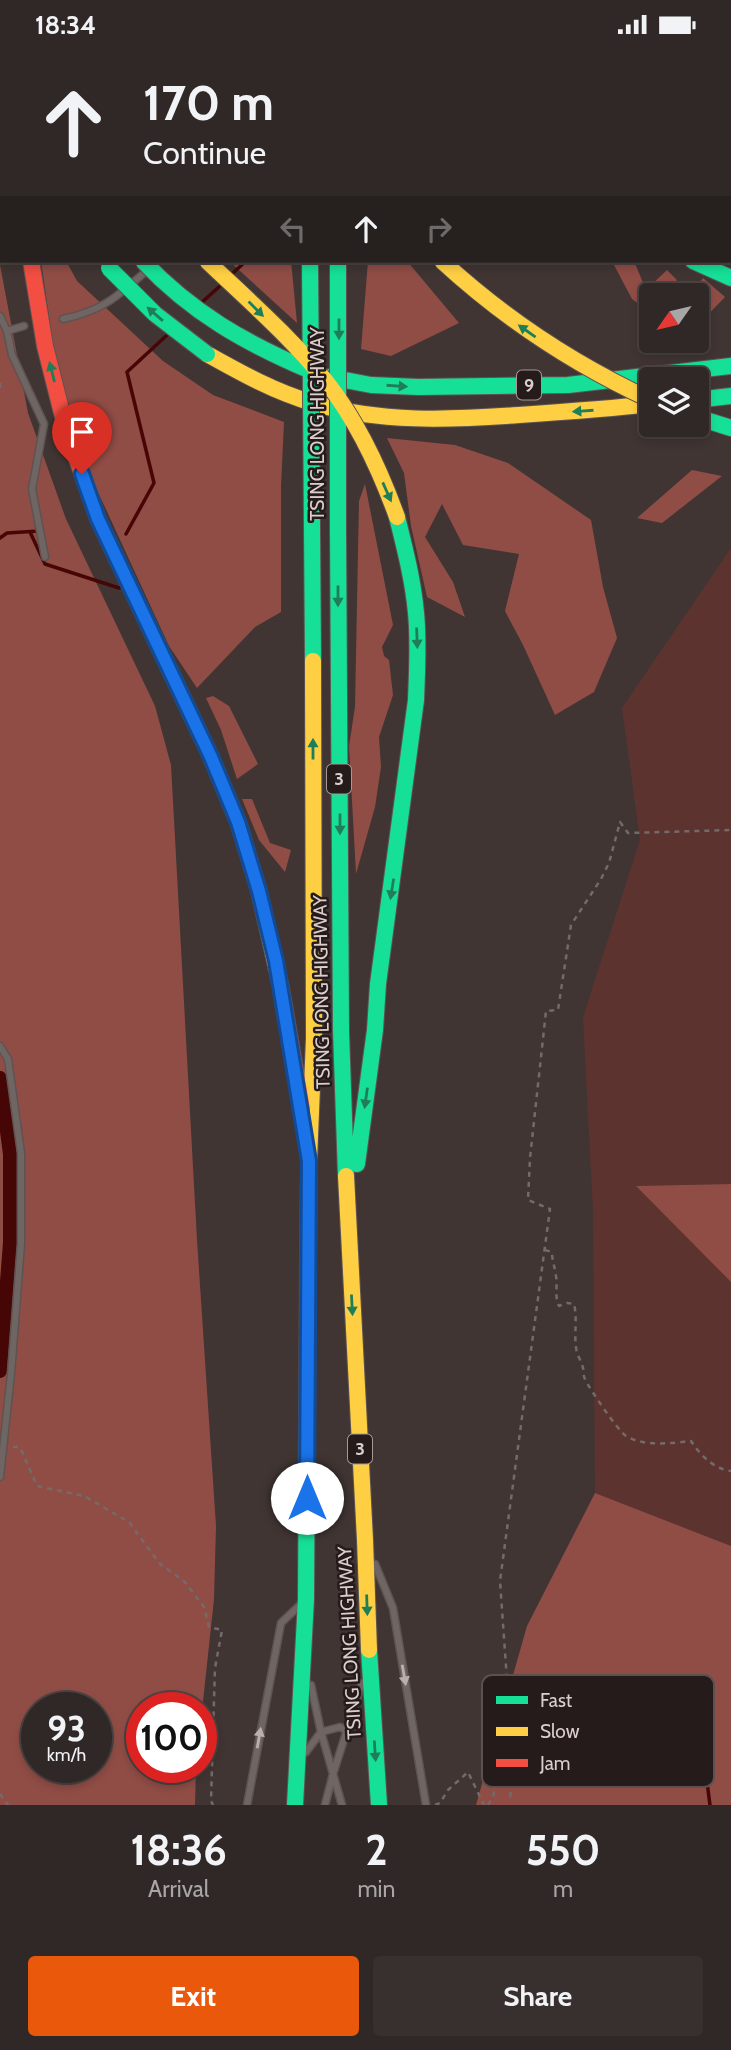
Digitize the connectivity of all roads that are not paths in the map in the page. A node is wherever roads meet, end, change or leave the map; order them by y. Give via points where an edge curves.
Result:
1 (31, 263) edge
2 (148, 263) edge
3 (150, 263) edge
4 (209, 263) edge
5 (310, 263) edge
6 (338, 263) edge
7 (444, 263) edge
8 (698, 263) edge
9 (106, 264) edge
10 (731, 278) edge
11 (0, 316) edge
12 (62, 319) dead end
13 (24, 326) dead end
14 (7, 331) junction
15 (731, 366) edge
16 (639, 396) edge
17 (731, 396) edge
18 (709, 399) edge
19 (639, 404) edge
20 (709, 421) edge
21 (731, 428) edge
22 (45, 557) dead end
23 (0, 1046) edge
24 (309, 1161) junction
25 (348, 1237) junction
26 (0, 1477) edge
27 (365, 1540) junction
28 (306, 1599) junction
29 (304, 1653) junction
30 (369, 1661) junction
31 (347, 1731) junction
32 (321, 1732) junction
33 (298, 1762) junction
34 (332, 1774) junction
35 (376, 1800) edge
36 (247, 1805) edge
37 (295, 1805) edge
38 (325, 1805) edge
39 (342, 1805) edge
40 (426, 1805) edge

24 -> 1 highway via 276,961 238,822 98,519 66,429 45,346
2 - 12 lane via 118,297 86,314
3 -> 15 highway, 9, bridge via 184,302 226,331 329,377 418,387 568,385
4 -> 25 highway, bridge via 297,350 342,405 397,517 416,613 416,700
24 -> 5 highway, TSING LONG HIGHWAY / 3, bridge via 314,1038
6 -> 25 highway, TSING LONG HIGHWAY / 3, bridge via 341,1031
16 -> 7 highway, bridge via 538,339
8 - 10 highway
19 -> 9 highway, 9, bridge via 416,419 329,407 268,387 206,354 157,317
11 - 14 lane
13 - 14 lane
14 - 22 lane via 12,355 44,424 32,489
17 - 18 highway
20 - 21 highway
23 - 26 lane via 8,1059 21,1153 21,1244
24 - 28 highway, TSING LONG HIGHWAY / 3
25 -> 27 highway, TSING LONG HIGHWAY / 3
27 -> 30 highway, TSING LONG HIGHWAY / 3
27 -> 40 lane via 393,1608
28 - 29 highway, TSING LONG HIGHWAY / 3
36 -> 28 lane via 281,1623
29 - 32 lane
29 - 33 highway, TSING LONG HIGHWAY / 3
30 - 31 lane
30 -> 35 highway, TSING LONG HIGHWAY / 3
31 - 32 lane via 340,1727
31 - 34 lane
32 - 33 lane
32 - 34 lane
33 - 37 highway, TSING LONG HIGHWAY / 3
34 - 38 lane
34 - 39 lane

